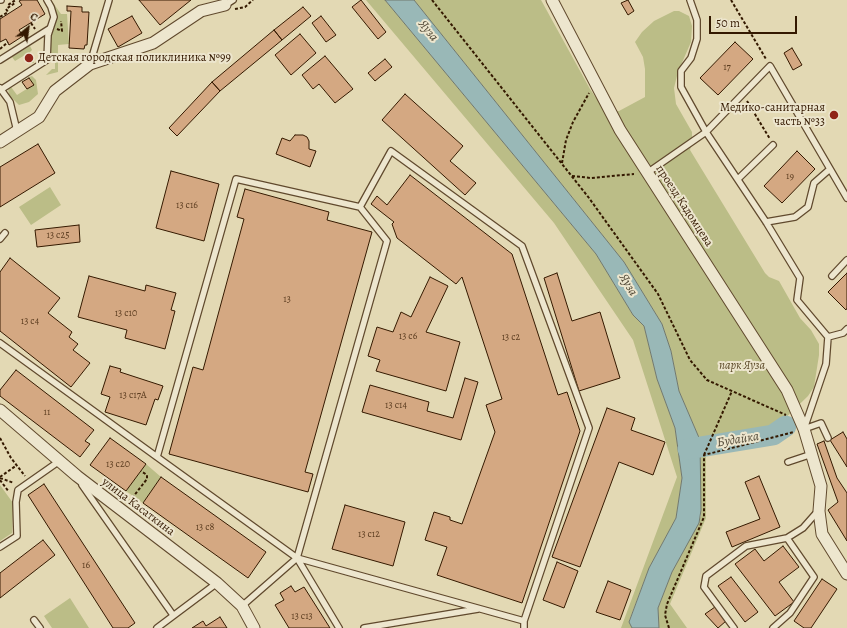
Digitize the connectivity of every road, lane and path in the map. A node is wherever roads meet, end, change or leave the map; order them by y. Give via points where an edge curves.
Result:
1 (47, 0) edge
2 (109, 0) edge
3 (432, 0) edge
4 (552, 0) edge
5 (690, 0) edge
6 (731, 0) edge
7 (229, 3) edge
8 (4, 7) dead end
9 (0, 17) edge
10 (31, 23) dead end
11 (34, 27) dead end
12 (49, 29) junction
13 (8, 42) dead end
14 (0, 49) edge
15 (0, 60) edge
16 (90, 64) junction
17 (770, 66) junction
18 (595, 81) junction
19 (1, 88) edge
20 (743, 94) junction
21 (17, 132) junction
22 (706, 132) junction
23 (0, 142) edge
24 (773, 145) joint
25 (562, 163) junction
26 (830, 170) junction
27 (647, 173) junction
28 (572, 176) junction
29 (738, 179) junction
30 (847, 198) edge
31 (360, 207) junction
32 (766, 222) junction
33 (5, 233) dead end
34 (0, 239) edge
35 (847, 260) edge
36 (832, 276) dead end
37 (847, 329) edge
38 (828, 337) junction
39 (0, 343) edge
40 (732, 391) junction
41 (2, 414) edge
42 (803, 426) junction
43 (0, 438) edge
44 (828, 438) dead end
45 (812, 454) junction
46 (704, 455) junction
47 (157, 457) junction
48 (58, 462) junction
49 (788, 462) dead end
50 (17, 465) junction
51 (141, 471) dead end
52 (77, 476) junction
53 (0, 478) edge
54 (29, 482) junction
55 (24, 486) junction
56 (122, 511) junction
57 (819, 511) junction
58 (786, 538) junction
59 (0, 547) edge
60 (297, 558) junction
61 (847, 574) edge
62 (217, 583) junction
63 (242, 606) junction
64 (480, 609) junction
65 (172, 615) junction
66 (34, 620) dead end
67 (524, 621) junction
68 (40, 628) edge
69 (157, 628) edge
70 (254, 628) edge
71 (339, 628) edge
72 (364, 628) edge
73 (524, 628) edge
74 (669, 628) edge
75 (734, 628) edge
76 (773, 628) edge

1 - 12 lane via 54,17
2 - 16 lane
3 - 25 path
4 - 18 street, проезд Кадомцева
5 - 22 lane via 697,20 697,39 691,58 681,71 681,87
6 - 17 path
7 - 16 street via 201,11 153,43
8 - 9 path via 14,1 15,3 6,8 8,12
10 - 11 path
12 - 15 lane
12 - 19 lane via 47,60
13 - 14 path
16 - 21 street via 55,90 39,117
17 - 20 lane
17 - 26 lane
18 - 25 path via 573,122 566,140
18 - 27 street, проезд Кадомцева via 620,130
19 - 21 lane via 10,102
20 - 22 lane
20 - 24 path
21 - 23 street
22 - 27 lane
22 - 29 lane
24 - 29 lane
25 - 28 path
26 - 30 lane
26 - 32 lane via 814,184 808,207 795,217
27 - 28 path via 591,178
27 - 42 street, проезд Кадомцева via 787,390
28 - 40 path via 658,294 690,360 707,380
29 - 32 lane
31 - 47 lane via 236,179
31 - 60 lane via 388,240
31 - 67 lane via 391,151 522,246 589,428
32 - 38 lane via 800,278 797,300
33 - 34 lane
35 - 36 lane
37 - 38 lane via 843,333
38 - 42 lane via 826,364
39 - 47 lane
40 - 42 path
40 - 46 path
41 - 48 street, улица Касаткина
42 - 44 lane via 821,423
42 - 45 street, проезд Кадомцева
42 - 46 path
43 - 50 path
45 - 49 lane
45 - 57 street, проезд Кадомцева via 821,486
46 - 74 path via 704,517 667,604 665,615
47 - 60 lane
48 - 52 street, улица Касаткина
48 - 54 lane
50 - 53 path
50 - 54 path
51 - 56 path via 147,475 146,480
52 - 56 street, улица Касаткина
52 - 65 lane
53 - 55 path
54 - 55 lane
55 - 59 lane via 18,490 16,502 17,536
56 - 62 street, улица Касаткина
57 - 58 lane via 803,528
57 - 61 street, проезд Кадомцева via 822,534
58 - 75 lane via 746,546 706,576 704,587
58 - 76 lane via 814,577 790,614
60 - 63 lane
60 - 64 lane
60 - 71 lane
62 - 63 street, улица Касаткина
62 - 65 lane
63 - 70 street, улица Касаткина
64 - 67 lane
64 - 72 lane
65 - 69 lane
66 - 68 lane
67 - 73 lane

